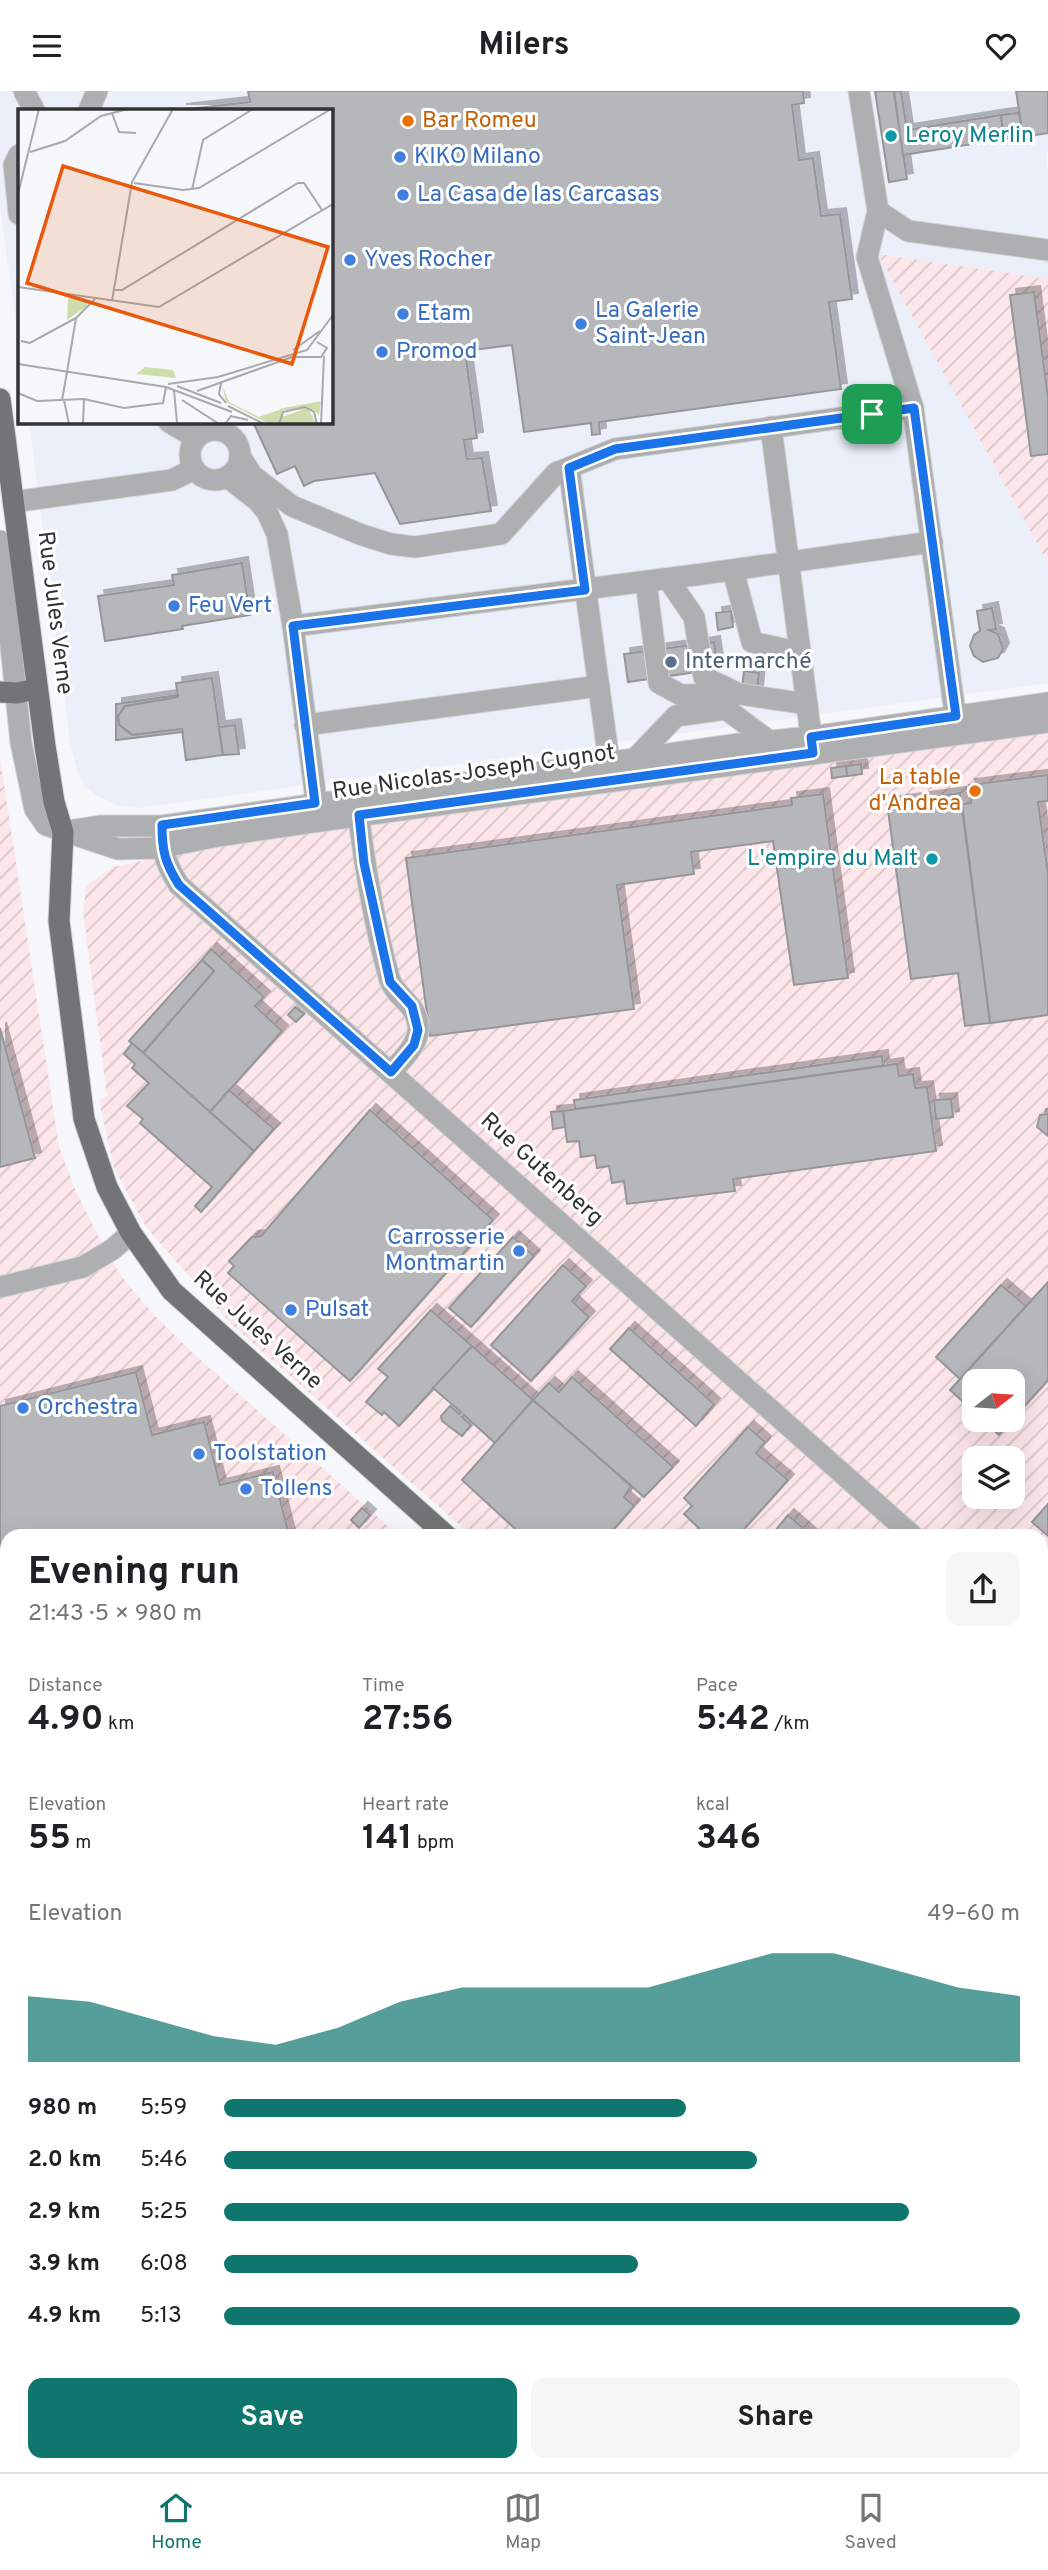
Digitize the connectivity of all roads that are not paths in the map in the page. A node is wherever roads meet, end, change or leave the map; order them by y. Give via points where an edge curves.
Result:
1 (24, 91) edge
2 (97, 91) edge
3 (859, 91) edge
4 (33, 109) edge
5 (89, 109) edge
6 (18, 157) edge
7 (18, 205) edge
8 (878, 212) junction
9 (1048, 250) edge
10 (0, 399) edge
11 (914, 408) junction
12 (171, 423) edge
13 (219, 426) edge
14 (771, 427) junction
15 (196, 438) junction
16 (240, 456) junction
17 (569, 468) junction
18 (194, 469) junction
19 (227, 477) junction
20 (13, 502) junction
21 (0, 541) edge
22 (932, 542) junction
23 (789, 563) junction
24 (733, 570) junction
25 (668, 579) junction
26 (646, 582) junction
27 (585, 590) junction
28 (293, 626) junction
29 (6, 648) edge
30 (800, 653) junction
31 (599, 686) junction
32 (18, 691) edge
33 (740, 694) junction
34 (1048, 703) edge
35 (807, 704) junction
36 (1048, 722) edge
37 (305, 725) junction
38 (957, 725) junction
39 (769, 741) junction
40 (812, 745) junction
41 (634, 760) junction
42 (610, 773) junction
43 (358, 806) junction
44 (317, 812) junction
45 (162, 825) junction
46 (63, 832) junction
47 (162, 847) junction
48 (391, 1072) junction
49 (131, 1233) junction
50 (0, 1287) edge
51 (439, 1529) edge
52 (905, 1529) edge

1 - 4 street
2 - 5 street
3 - 8 street
6 - 7 street via 14,166
8 - 9 street via 908,231
8 - 11 street via 867,257
10 - 20 main road, Rue Jules Verne
11 - 14 street
11 - 22 street
12 - 15 street
13 - 15 street
13 - 16 street via 235,439
14 - 17 street via 615,449
14 - 23 street
15 - 18 street via 190,453
16 - 17 street via 252,475 292,506 362,535 415,547 501,534 556,473
16 - 19 street
17 - 27 street
18 - 19 street via 211,480
18 - 20 street via 172,480
19 - 28 street via 258,501 273,524
20 - 32 main road, Rue Jules Verne
21 - 29 street, Rue Jules Verne
22 - 23 street
22 - 38 street
23 - 24 street
23 - 30 street
24 - 25 street
24 - 30 street via 752,642
25 - 26 street
25 - 33 street via 694,617 704,677
26 - 27 street
26 - 33 street via 659,683 681,695
27 - 28 street
27 - 31 street
28 - 37 street
29 - 32 street, Rue Jules Verne
30 - 35 street
31 - 37 street
31 - 42 street
32 - 46 main road, Rue Jules Verne
33 - 35 street
34 - 38 street, Rue Nicolas-Joseph Cugnot
35 - 40 street
36 - 38 street, Rue Nicolas-Joseph Cugnot
37 - 44 street
38 - 40 street, Rue Nicolas-Joseph Cugnot
39 - 40 street, Rue Nicolas-Joseph Cugnot
39 - 41 street, Rue Nicolas-Joseph Cugnot
39 - 41 street via 726,709 676,716
40 - 42 street, Rue Nicolas-Joseph Cugnot
41 - 42 street, Rue Nicolas-Joseph Cugnot
42 - 43 street, Rue Nicolas-Joseph Cugnot
43 - 44 street, Rue Nicolas-Joseph Cugnot
43 - 48 street via 364,863 390,982 412,1006 418,1030 414,1045
44 - 45 street, Rue Nicolas-Joseph Cugnot
44 - 47 street, Rue Nicolas-Joseph Cugnot
45 - 46 street, Rue Nicolas-Joseph Cugnot
45 - 47 street, Rue Gutenberg
46 - 47 street, Rue Nicolas-Joseph Cugnot via 118,849
46 - 49 main road, Rue Jules Verne via 59,921 84,1119 107,1187
47 - 48 street, Rue Gutenberg via 179,885
48 - 52 street, Rue Gutenberg
49 - 50 street via 83,1267
49 - 51 main road, Rue Jules Verne via 172,1291

